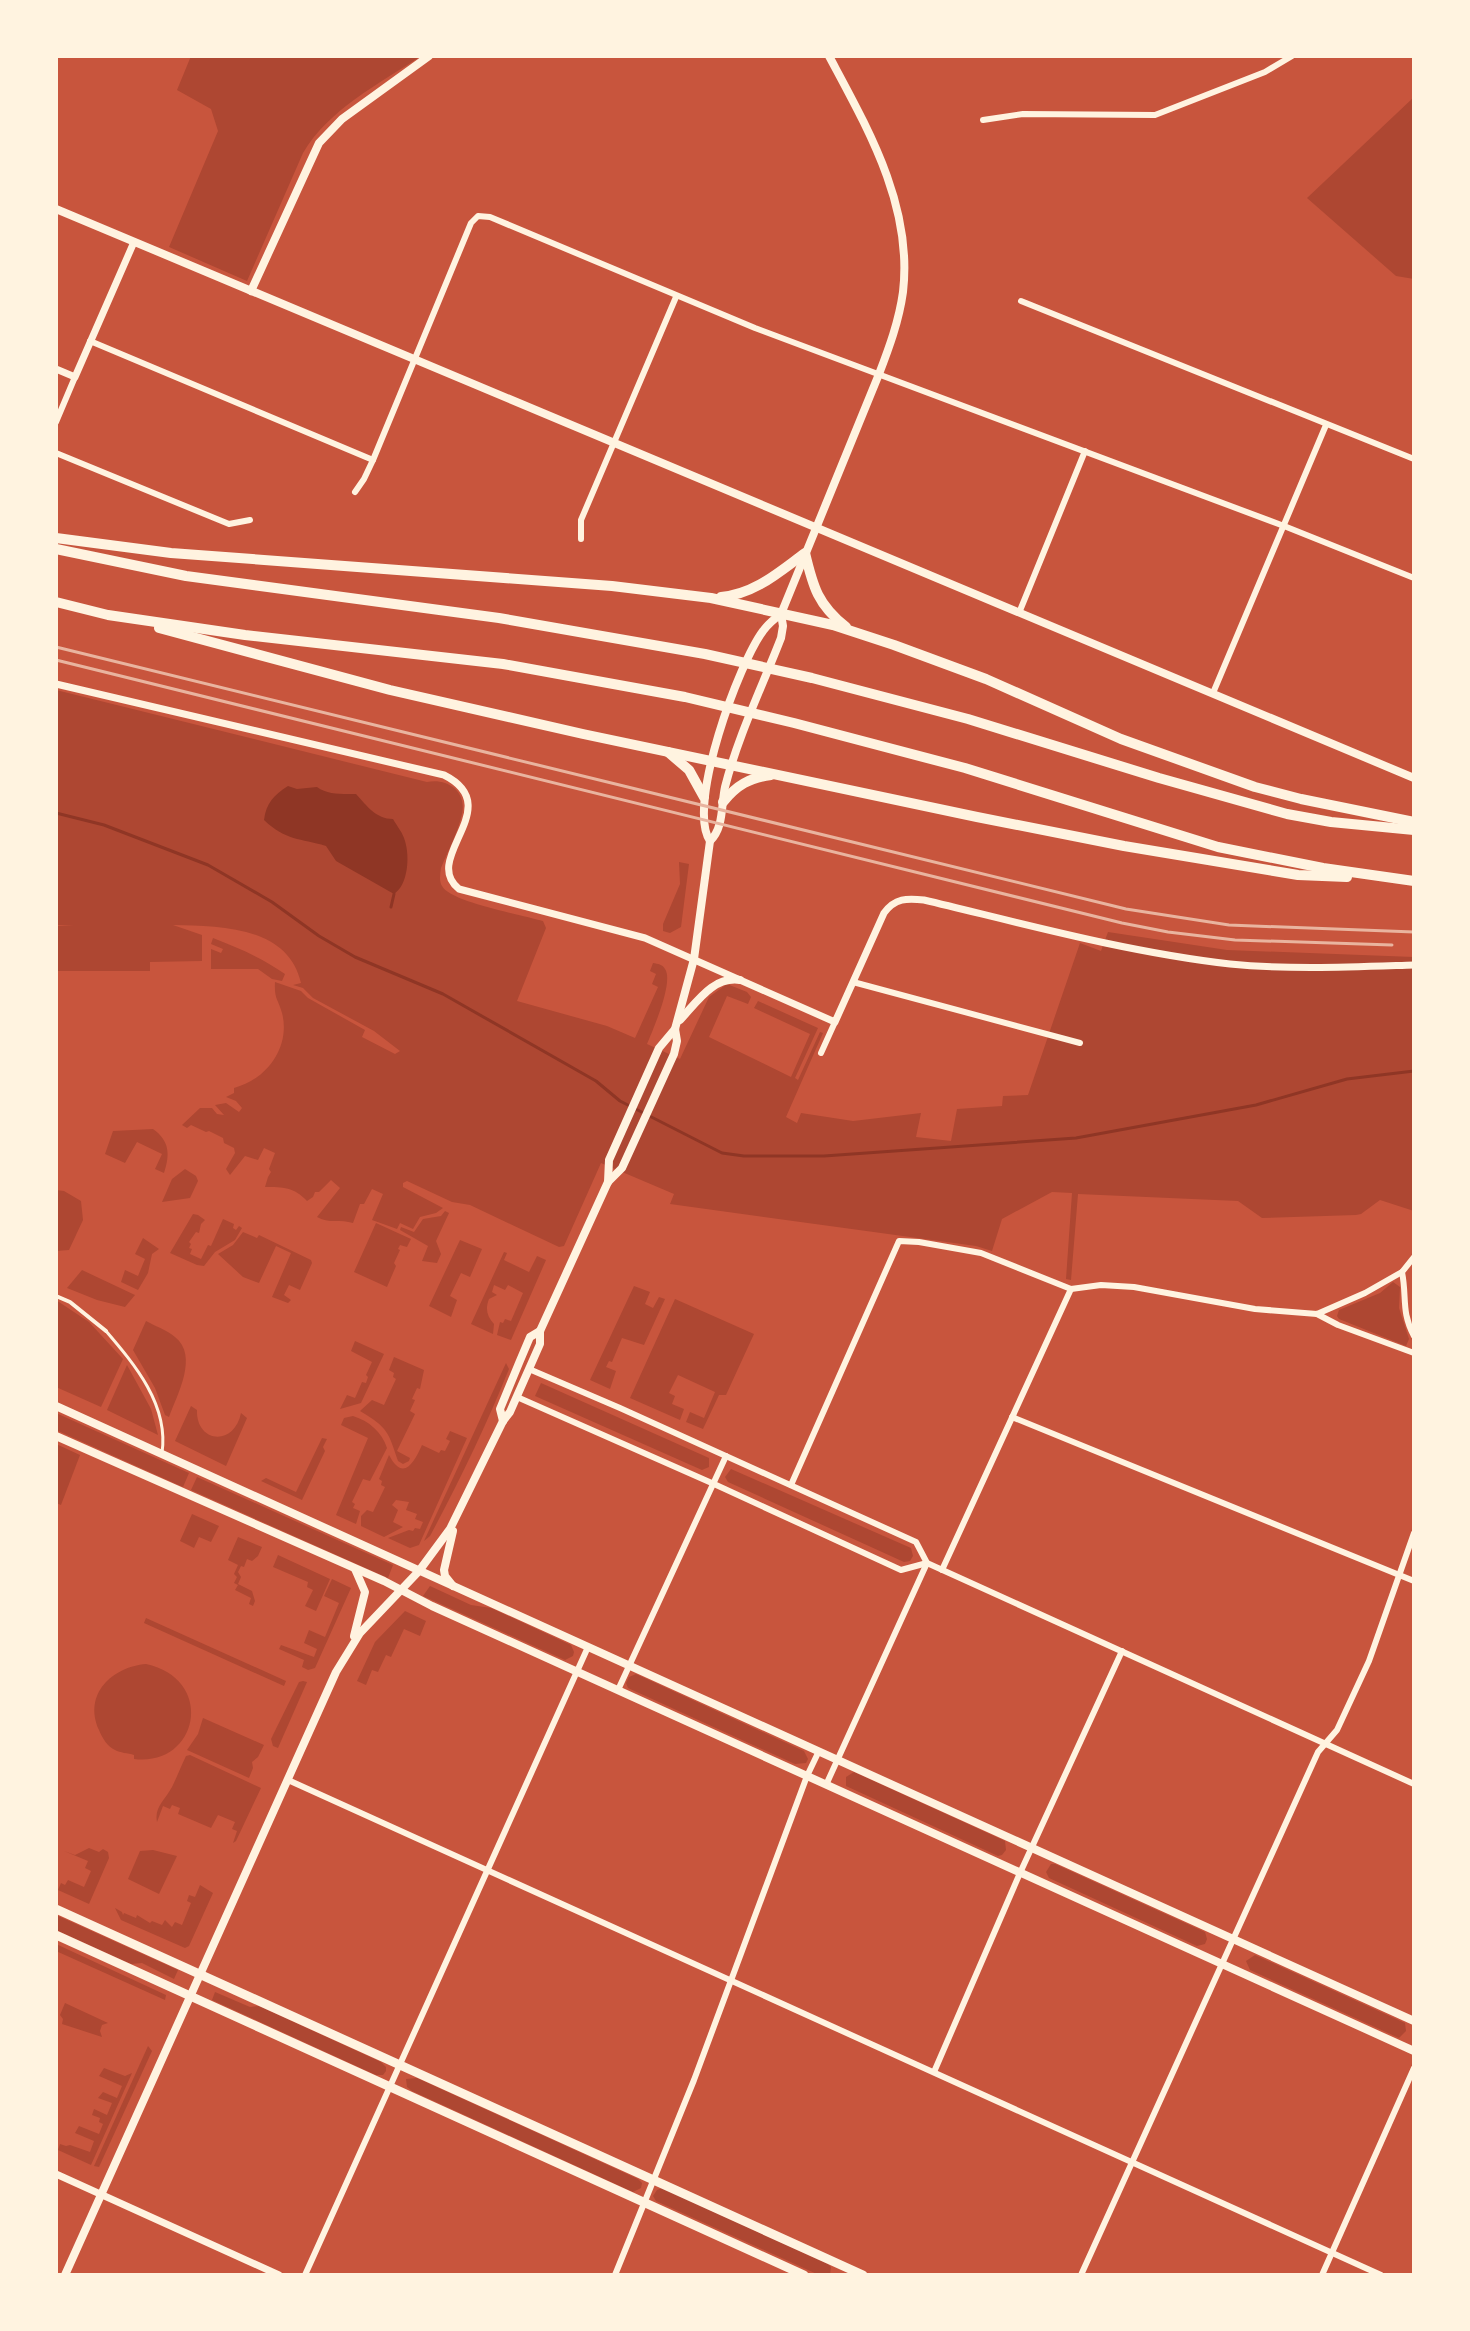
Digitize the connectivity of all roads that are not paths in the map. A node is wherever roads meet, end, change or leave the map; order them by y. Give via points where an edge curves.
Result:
1 (429, 56) edge
2 (829, 56) edge
3 (1292, 56) edge
4 (983, 120) dead end
5 (56, 209) edge
6 (134, 242) junction
7 (251, 291) junction
8 (676, 297) junction
9 (1021, 301) dead end
10 (90, 341) junction
11 (414, 358) junction
12 (56, 369) edge
13 (879, 374) junction
14 (75, 377) junction
15 (56, 422) edge
16 (1326, 425) junction
17 (614, 442) junction
18 (1085, 451) junction
19 (56, 453) edge
20 (1414, 459) edge
21 (373, 460) junction
22 (355, 492) dead end
23 (250, 520) dead end
24 (1284, 526) junction
25 (815, 527) junction
26 (56, 538) edge
27 (581, 539) dead end
28 (56, 549) edge
29 (805, 553) junction
30 (1414, 578) edge
31 (711, 598) junction
32 (56, 602) edge
33 (1019, 613) junction
34 (781, 614) junction
35 (108, 615) junction
36 (851, 631) junction
37 (56, 684) edge
38 (1213, 693) junction
39 (666, 751) junction
40 (711, 760) junction
41 (732, 764) junction
42 (776, 774) junction
43 (1414, 778) edge
44 (704, 797) junction
45 (723, 802) junction
46 (1414, 822) edge
47 (1414, 830) edge
48 (710, 841) junction
49 (1377, 877) junction
50 (1414, 881) edge
51 (694, 959) junction
52 (1414, 965) edge
53 (740, 980) junction
54 (853, 982) junction
55 (835, 1022) junction
56 (676, 1026) junction
57 (1080, 1043) dead end
58 (821, 1053) dead end
59 (608, 1182) junction
60 (1414, 1257) edge
61 (1402, 1272) junction
62 (1071, 1289) junction
63 (56, 1296) edge
64 (1317, 1314) junction
65 (106, 1331) joint
66 (540, 1331) junction
67 (1414, 1336) edge
68 (1414, 1353) edge
69 (529, 1369) junction
70 (517, 1397) junction
71 (56, 1406) edge
72 (1012, 1417) junction
73 (503, 1421) junction
74 (56, 1436) edge
75 (161, 1455) junction
76 (726, 1456) junction
77 (714, 1484) junction
78 (791, 1485) junction
79 (457, 1518) junction
80 (1414, 1533) edge
81 (927, 1563) junction
82 (355, 1569) junction
83 (942, 1570) junction
84 (419, 1571) junction
85 (1399, 1575) junction
86 (1414, 1581) edge
87 (453, 1587) junction
88 (401, 1591) junction
89 (353, 1642) junction
90 (588, 1647) junction
91 (1122, 1651) junction
92 (630, 1665) junction
93 (577, 1672) junction
94 (618, 1690) junction
95 (1327, 1744) junction
96 (818, 1753) junction
97 (837, 1759) junction
98 (807, 1776) junction
99 (288, 1780) junction
100 (1414, 1784) edge
101 (826, 1785) junction
102 (1032, 1848) junction
103 (488, 1870) junction
104 (1020, 1873) junction
105 (56, 1909) edge
106 (56, 1935) edge
107 (1232, 1939) junction
108 (1221, 1963) junction
109 (202, 1975) junction
110 (732, 1980) junction
111 (192, 1996) junction
112 (1414, 2021) edge
113 (1414, 2051) edge
114 (400, 2065) junction
115 (1414, 2068) edge
116 (934, 2072) junction
117 (390, 2087) junction
118 (1132, 2162) junction
119 (56, 2174) edge
120 (652, 2179) junction
121 (102, 2194) junction
122 (643, 2202) junction
123 (1332, 2253) junction
124 (840, 2270) edge
125 (65, 2275) edge
126 (279, 2275) edge
127 (305, 2275) edge
128 (615, 2275) edge
129 (804, 2275) edge
130 (863, 2275) edge
131 (1081, 2275) edge
132 (1322, 2275) edge
133 (1381, 2275) edge

1 - 7 main road via 342,119 319,143
2 - 13 main road via 886,172 904,247 902,295
3 - 4 street via 1265,72 1155,115 1023,114
5 - 6 main road
6 - 7 main road
6 - 10 street
7 - 11 main road
8 - 11 street via 478,216
8 - 13 street
8 - 17 street
9 - 16 street
10 - 14 street
10 - 21 street
11 - 17 main road
11 - 21 street
12 - 14 street
13 - 18 street
13 - 25 main road
14 - 15 street
16 - 20 street
16 - 24 street
17 - 25 main road
17 - 27 street via 581,520
18 - 24 street
18 - 33 street
19 - 23 street via 229,524
21 - 22 street
24 - 30 street
24 - 38 street
25 - 29 main road
25 - 33 main road
26 - 31 highway via 171,553
28 - 47 highway via 186,576 499,618 705,654 968,719 1287,814
29 - 31 highway via 757,587
29 - 34 main road
29 - 36 highway via 819,598
31 - 34 highway
32 - 35 highway
33 - 38 main road
34 - 36 highway
34 - 40 main road via 761,633
34 - 41 main road via 781,638
35 - 39 highway via 390,690
35 - 49 highway via 503,664 685,697 965,768 1218,847
36 - 46 highway via 986,679 1211,772 1301,799
37 - 51 street via 444,775 458,784 468,802 448,868 459,889 635,935
38 - 43 main road
39 - 40 highway
39 - 44 highway via 689,770
40 - 41 highway
40 - 44 main road
41 - 42 highway
41 - 45 main road
42 - 45 highway via 744,781
42 - 49 highway via 1124,846 1298,875
44 - 48 main road via 703,821
45 - 48 main road via 719,827
48 - 51 main road
49 - 50 highway
51 - 53 street
51 - 56 main road
52 - 54 street via 1232,964 1156,953 905,899 884,913
53 - 55 street
53 - 56 main road via 717,983
54 - 55 street
54 - 57 street
55 - 58 street
56 - 59 main road via 659,1048 614,1150
56 - 59 main road via 674,1054 628,1156
59 - 66 main road
60 - 61 street
61 - 64 street
61 - 67 street via 1405,1316
62 - 64 street via 1134,1287 1255,1309
62 - 72 street
62 - 78 street via 981,1253 899,1241
63 - 65 street
64 - 68 street
65 - 75 lane via 144,1381 159,1413
66 - 69 main road
66 - 73 main road via 530,1337 500,1409
69 - 70 main road
69 - 76 street
70 - 73 main road
70 - 77 street
71 - 75 main road
72 - 83 street
72 - 85 street
73 - 79 main road
74 - 82 main road
75 - 84 main road
76 - 77 street
76 - 78 street
77 - 81 street via 901,1570
77 - 92 street
78 - 81 street via 916,1542
79 - 84 main road
79 - 87 main road via 445,1564
80 - 85 street
81 - 83 street
81 - 97 street
82 - 88 main road
82 - 89 main road via 365,1598
83 - 91 street
84 - 87 main road
84 - 88 main road
85 - 86 street
85 - 95 street via 1369,1661
87 - 90 main road
88 - 89 main road
88 - 93 main road
89 - 99 main road
90 - 92 main road
90 - 93 street
91 - 95 street
91 - 102 street
92 - 94 street
92 - 96 main road
93 - 94 main road
93 - 103 street
94 - 98 main road
95 - 100 street
95 - 107 street via 1318,1752
96 - 97 main road
96 - 98 street
97 - 101 street
97 - 102 main road
98 - 101 main road
98 - 110 street
99 - 103 street
99 - 109 main road
101 - 104 main road
102 - 104 street
102 - 107 main road
103 - 110 street
103 - 114 street
104 - 108 main road
104 - 116 street
105 - 109 main road
106 - 111 main road
107 - 108 street
107 - 112 main road
108 - 113 main road
108 - 118 street
109 - 111 main road
109 - 114 main road
110 - 116 street
110 - 120 street
111 - 117 main road
111 - 121 main road
114 - 117 street
114 - 120 main road
115 - 123 street
116 - 118 street
117 - 122 main road
117 - 127 street
118 - 123 street
118 - 131 street
119 - 121 street
120 - 122 street
120 - 124 main road
121 - 125 main road
121 - 126 street
122 - 128 street
122 - 129 main road
123 - 132 street
123 - 133 street
124 - 130 main road

